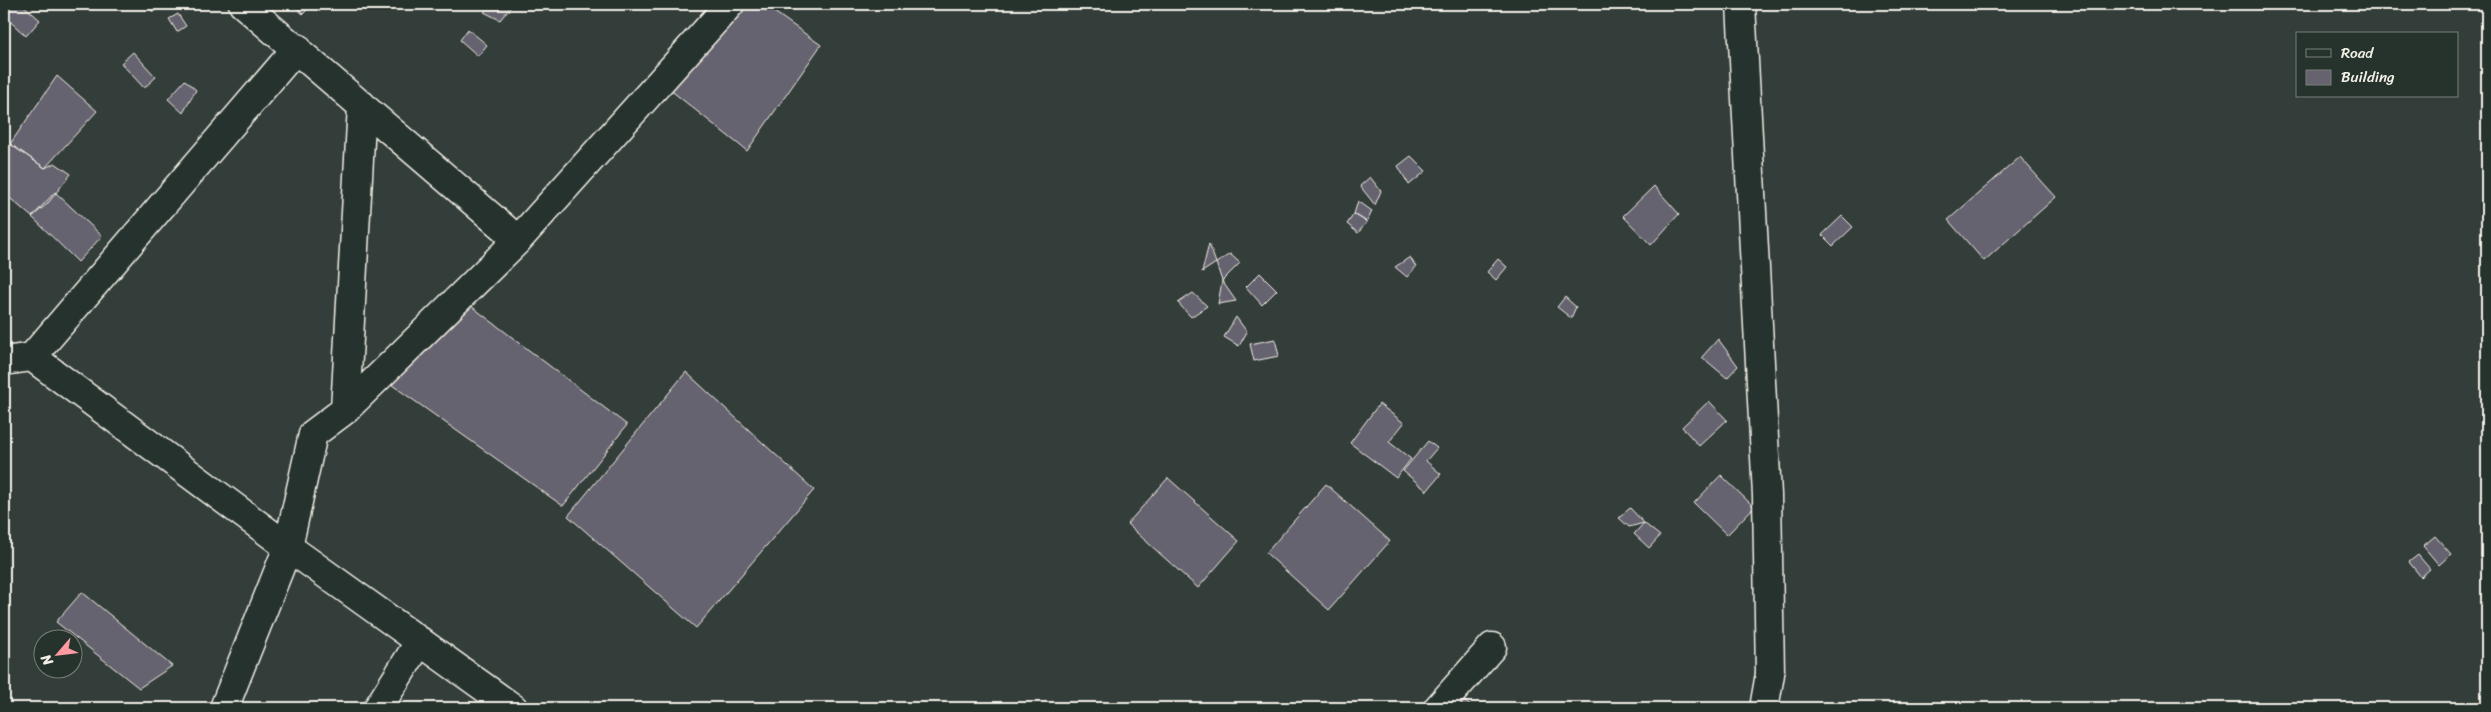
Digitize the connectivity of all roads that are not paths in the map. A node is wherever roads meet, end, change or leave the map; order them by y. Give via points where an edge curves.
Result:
1 (243, 4) edge
2 (730, 4) edge
3 (1741, 4) edge
4 (297, 48) junction
5 (362, 105) junction
6 (518, 240) junction
7 (32, 357) junction
8 (4, 361) edge
9 (345, 410) junction
10 (288, 548) junction
11 (420, 641) junction
12 (1492, 647) dead end
13 (224, 708) edge
14 (378, 708) edge
15 (514, 708) edge
16 (1438, 708) edge
17 (1764, 708) edge

1 - 4 street
2 - 6 street
3 - 17 street via 1767,495 1770,674
4 - 5 street
4 - 7 street
5 - 6 street
5 - 9 street
6 - 9 street
7 - 8 street
7 - 10 street
9 - 10 street via 313,434
10 - 11 street
10 - 13 street
11 - 14 street
11 - 15 street
12 - 16 street

